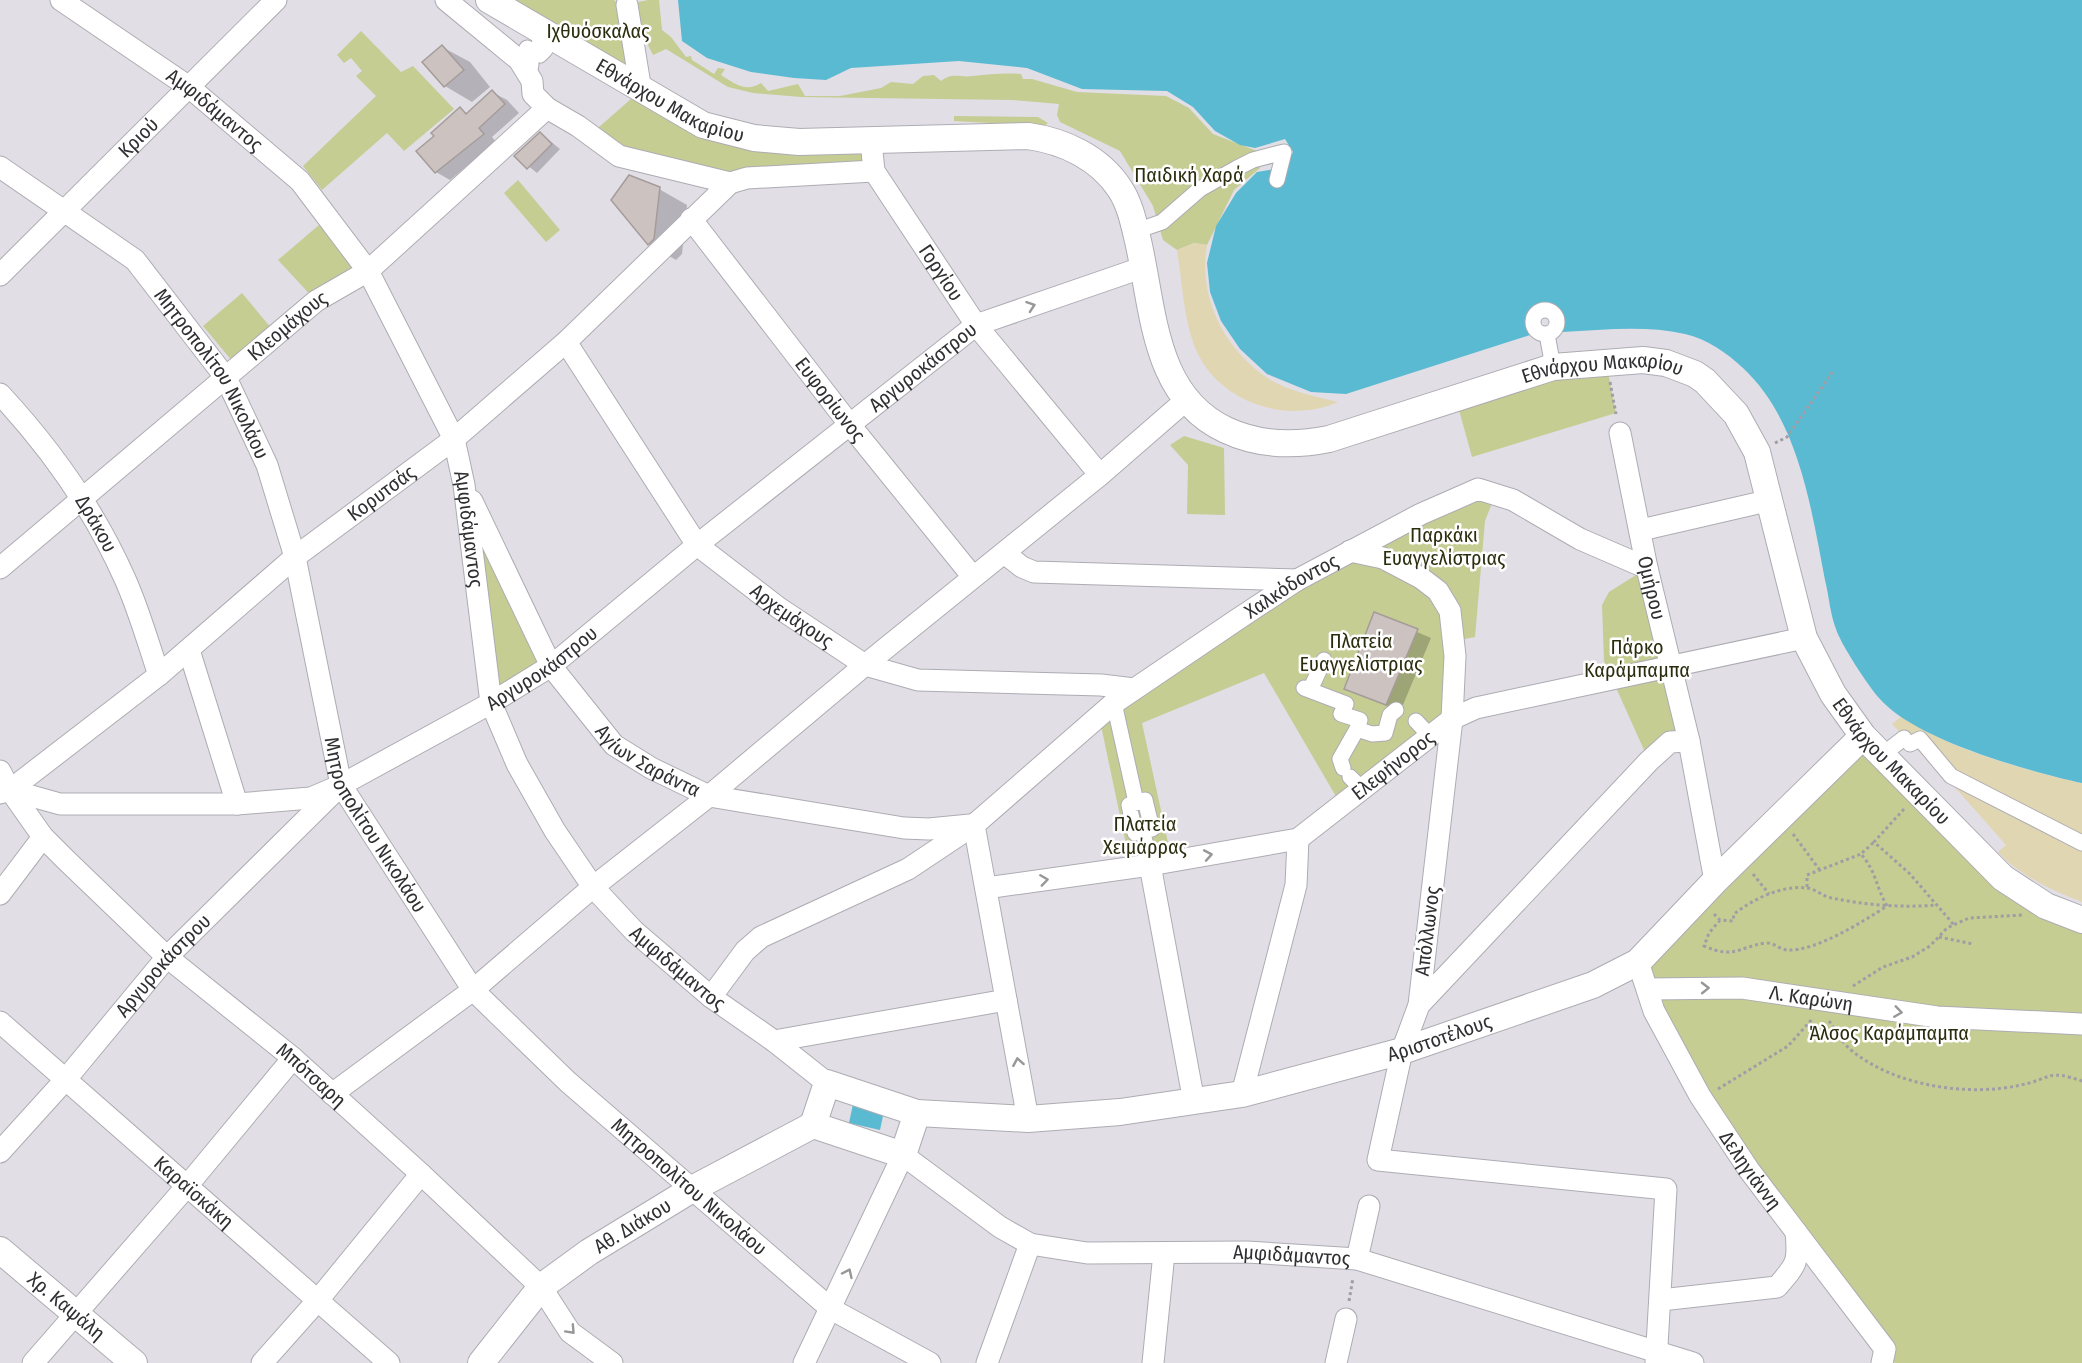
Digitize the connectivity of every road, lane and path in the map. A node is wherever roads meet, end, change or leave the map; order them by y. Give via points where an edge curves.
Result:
1 (61, 0) edge
2 (276, 0) edge
3 (446, 0) edge
4 (489, 0) edge
5 (627, 5) dead end
6 (544, 34) junction
7 (528, 75) junction
8 (189, 87) junction
9 (641, 91) junction
10 (547, 108) junction
11 (871, 141) junction
12 (0, 167) edge
13 (874, 171) junction
14 (738, 180) junction
15 (1277, 180) dead end
16 (65, 210) junction
17 (691, 219) junction
18 (1136, 231) junction
19 (1144, 267) junction
20 (368, 272) junction
21 (0, 275) edge
22 (976, 325) junction
23 (1547, 334) dead end
24 (566, 342) junction
25 (1606, 362) junction
26 (1552, 367) junction
27 (1834, 370) dead end
28 (226, 378) junction
29 (0, 394) edge
30 (1185, 401) junction
31 (850, 425) junction
32 (1620, 434) joint
33 (454, 439) junction
34 (1758, 452) junction
35 (1100, 475) junction
36 (464, 485) junction
37 (83, 498) junction
38 (1771, 500) junction
39 (1641, 530) junction
40 (697, 545) junction
41 (1350, 551) junction
42 (1004, 553) junction
43 (295, 557) junction
44 (0, 568) edge
45 (1647, 568) junction
46 (974, 577) junction
47 (1297, 580) junction
48 (1804, 638) junction
49 (189, 650) junction
50 (1324, 660) dead end
51 (1672, 664) junction
52 (865, 665) junction
53 (551, 666) junction
54 (159, 675) junction
55 (1134, 689) junction
56 (491, 703) junction
57 (1114, 704) junction
58 (1396, 710) dead end
59 (1452, 719) junction
60 (1357, 729) junction
61 (1863, 736) junction
62 (1689, 741) junction
63 (1882, 755) junction
64 (0, 771) edge
65 (1351, 778) junction
66 (341, 785) junction
67 (5, 792) edge
68 (709, 795) junction
69 (1920, 796) junction
70 (237, 804) junction
71 (1783, 814) junction
72 (974, 825) junction
73 (43, 837) junction
74 (1298, 839) junction
75 (1874, 842) junction
76 (2082, 843) edge
77 (1861, 854) junction
78 (1740, 857) junction
79 (1150, 865) junction
80 (1819, 869) junction
81 (1709, 887) junction
82 (1807, 887) junction
83 (592, 888) junction
84 (986, 888) junction
85 (0, 894) edge
86 (1769, 894) junction
87 (1937, 905) junction
88 (1887, 906) junction
89 (1720, 920) junction
90 (2082, 920) edge
91 (1954, 925) dead end
92 (1939, 937) dead end
93 (1973, 944) dead end
94 (167, 957) junction
95 (1638, 962) junction
96 (1647, 989) junction
97 (473, 990) junction
98 (711, 997) junction
99 (1006, 1000) junction
100 (1419, 1005) junction
101 (1827, 1017) dead end
102 (0, 1022) edge
103 (2082, 1024) edge
104 (774, 1041) junction
105 (1402, 1051) junction
106 (293, 1058) junction
107 (66, 1079) junction
108 (2082, 1081) edge
109 (827, 1083) junction
110 (332, 1094) junction
111 (1242, 1094) junction
112 (1194, 1102) junction
113 (917, 1113) junction
114 (1028, 1119) junction
115 (813, 1125) junction
116 (0, 1152) edge
117 (903, 1155) junction
118 (421, 1173) junction
119 (187, 1186) junction
120 (694, 1188) junction
121 (1369, 1206) dead end
122 (1796, 1231) junction
123 (1030, 1244) junction
124 (0, 1250) edge
125 (1164, 1252) junction
126 (1357, 1259) junction
127 (541, 1287) junction
128 (318, 1300) junction
129 (1661, 1300) junction
130 (831, 1309) junction
131 (75, 1313) junction
132 (1346, 1319) joint
133 (1657, 1358) edge
134 (33, 1363) edge
135 (134, 1363) edge
136 (262, 1363) edge
137 (389, 1363) edge
138 (481, 1363) edge
139 (612, 1363) edge
140 (804, 1363) edge
141 (930, 1363) edge
142 (987, 1363) edge
143 (1153, 1363) edge
144 (1336, 1363) edge
145 (1694, 1363) edge
146 (1882, 1363) edge

1 - 8 street, Αμφιδάμαντος
2 - 8 street, Κριού
3 - 7 street via 519,60
4 - 6 street, Εθνάρχου Μακαρίου
5 - 9 street
6 - 7 street via 539,44 545,50 540,55 527,48 525,52 531,64
6 - 9 street, Εθνάρχου Μακαρίου
7 - 10 street via 533,94
8 - 16 street, Κριού
8 - 20 street, Αμφιδάμαντος via 300,181
9 - 11 street, Εθνάρχου Μακαρίου via 703,125 754,138
10 - 14 street via 619,156
10 - 20 street, Κλεομάχους
11 - 13 street, Γοργίου
11 - 18 street, Εθνάρχου Μακαρίου via 1010,135 1046,138 1092,160 1120,189
12 - 16 street, Μητροπολίτου Νικολάου
13 - 14 street
13 - 22 street, Γοργίου
14 - 17 street, Κορυτσάς
15 - 18 street via 1284,152 1237,168 1200,189 1162,222
16 - 21 street, Κριού
16 - 28 street, Μητροπολίτου Νικολάου via 135,260
17 - 24 street, Κορυτσάς
17 - 31 street, Ευφορίωνος
18 - 19 street, Εθνάρχου Μακαρίου
22 -> 19 street, Αργυροκάστρου
19 - 30 street, Εθνάρχου Μακαρίου via 1164,360
20 - 28 street, Κλεομάχους via 316,301
20 - 33 street, Αμφιδάμαντος
22 - 31 street, Αργυροκάστρου
22 - 35 street, Γοργίου
23 - 26 street
24 - 33 street, Κορυτσάς
24 - 40 street, Αρχεμάχους
25 - 26 street, Εθνάρχου Μακαρίου
25 - 32 path
25 - 34 street, Εθνάρχου Μακαρίου via 1666,363 1695,374 1726,400
26 - 30 street, Εθνάρχου Μακαρίου via 1360,431 1310,443 1242,437 1213,424
27 - 34 path via 1787,437
28 - 37 street, Κλεομάχους
28 - 43 street, Μητροπολίτου Νικολάου via 267,465
29 - 37 street, Δράκου via 42,439
30 - 35 street
31 - 40 street, Αργυροκάστρου
31 - 46 street, Ευφορίωνος
32 - 39 street, Ομήρου
33 - 36 street, Αμφιδάμαντος
33 - 43 street, Κορυτσάς
34 - 38 street, Εθνάρχου Μακαρίου
35 - 42 street
36 - 53 street, Αγίων Σαράντα
36 - 56 street, Αμφιδάμαντος
37 - 44 street, Κλεομάχους
37 - 54 street, Δράκου via 126,580
38 - 39 street
38 - 48 street, Εθνάρχου Μακαρίου
39 - 45 street, Ομήρου
40 - 52 street, Αρχεμάχους via 779,608
40 - 53 street, Αργυροκάστρου
41 - 45 street, Χαλκόδοντος via 1478,489 1513,500 1580,539
41 - 47 street, Χαλκόδοντος
41 - 59 street, Απόλλωνος via 1404,567 1446,601 1455,656
42 - 46 street
42 - 47 street via 1034,572
43 - 49 street, Κορυτσάς
43 - 66 street, Μητροπολίτου Νικολάου
45 - 51 street, Ομήρου
46 - 52 street
47 - 55 street, Χαλκόδοντος
48 - 51 street, Ελεφήνορος
48 - 61 street, Εθνάρχου Μακαρίου via 1833,694
49 - 54 street, Κορυτσάς
49 - 70 street
50 - 60 street via 1307,689 1346,704 1341,714 1360,720
51 - 59 street, Ελεφήνορος via 1476,708
51 - 62 street, Ομήρου
52 - 55 street, Αρχεμάχους via 918,680
52 - 68 street
53 - 56 street, Αργυροκάστρου
53 - 68 street, Αγίων Σαράντα via 614,745 651,768
54 - 67 street, Κορυτσάς
55 - 57 street, Χαλκόδοντος
56 - 66 street, Αργυροκάστρου
56 - 83 street, Αμφιδάμαντος via 517,764
57 - 72 street, Χαλκόδοντος
57 - 79 street via 1136,802 1129,805 1135,833 1143,832
58 - 60 street via 1390,715 1385,732 1372,734
59 - 65 street, Ελεφήνορος via 1423,728
59 - 100 street, Απόλλωνος
60 - 65 street via 1340,759
61 - 63 street, Εθνάρχου Μακαρίου
61 - 71 street, Αριστοτέλους
62 - 81 street, Ομήρου
62 - 100 street via 1670,742 1649,761
63 - 69 street, Εθνάρχου Μακαρίου
63 - 76 street via 1907,741 1920,739 1951,776
64 - 67 street, Μπότσαρη
65 - 74 street, Ελεφήνορος
66 - 70 street via 311,798
66 - 94 street, Αργυροκάστρου
66 - 97 street, Μητροπολίτου Νικολάου
67 - 70 street via 60,804
67 - 73 street, Μπότσαρη
68 - 72 street, Αγίων Σαράντα via 904,828 929,830
68 - 83 street
69 - 75 path
69 - 90 street, Εθνάρχου Μακαρίου via 2003,878 2046,906
71 - 78 street, Αριστοτέλους
71 - 80 path via 1798,843
72 - 84 street
72 - 98 street, Χαλκόδοντος via 908,869 761,937 745,951
73 - 85 street
73 - 94 street, Μπότσαρη
79 -> 74 street, Ελεφήνορος
74 - 111 street via 1296,885
75 - 77 path
75 - 87 path
77 - 80 path
77 - 88 path via 1873,868 1879,893
78 - 81 street, Αριστοτέλους
78 - 86 path
84 -> 79 street, Ελεφήνορος
79 - 112 street
80 - 82 path via 1807,875
81 - 89 path
81 - 95 street, Αριστοτέλους
82 - 86 path
82 - 88 path via 1830,898
83 - 97 street
83 - 98 street, Αμφιδάμαντος via 634,931
84 - 99 street
86 - 89 path via 1746,904 1734,914 1733,921
87 - 88 path
87 - 91 path
88 - 89 path via 1850,930 1787,950 1768,943 1736,953 1721,953 1704,946
92 - 93 path
94 - 106 street, Μπότσαρη
94 - 107 street, Αργυροκάστρου
95 - 96 street, Δεληγιάννη
95 - 105 street, Αριστοτέλους via 1593,985
96 -> 103 street, Λ. Καρώνη via 1742,988 1937,1017
96 - 122 street, Δεληγιάννη via 1654,1011 1700,1096
97 - 110 street
97 - 120 street, Μητροπολίτου Νικολάου via 568,1082
98 - 104 street, Αμφιδάμαντος
99 - 104 street
114 -> 99 street
100 - 105 street, Απόλλωνος
101 - 108 path via 1849,1049 1868,1062 1917,1082 1956,1088 2022,1085 2058,1073
102 - 107 street, Καραϊσκάκη
104 - 109 street, Αμφιδάμαντος
105 - 111 street, Αριστοτέλους
105 - 129 street, Απόλλωνος via 1378,1160 1666,1189
106 - 110 street, Μπότσαρη
106 - 119 street
107 - 116 street, Αργυροκάστρου
107 - 119 street, Καραϊσκάκη
109 - 113 street, Αριστοτέλους
109 - 115 street
110 - 118 street, Μπότσαρη
111 - 112 street, Αριστοτέλους
112 - 114 street, Αριστοτέλους
113 - 114 street, Αριστοτέλους
113 - 117 street
115 - 117 street
115 - 120 street, Αθ. Διάκου
117 - 123 street, Αμφιδάμαντος via 1000,1227
130 -> 117 street
118 - 127 street, Μπότσαρη
118 - 128 street
119 - 128 street, Καραϊσκάκη
119 - 131 street
120 - 127 street, Αθ. Διάκου via 589,1252
120 - 130 street, Μητροπολίτου Νικολάου
121 - 126 street
122 - 129 street via 1799,1257 1777,1287
122 - 146 street, Δεληγιάννη via 1885,1349
123 - 125 street, Αμφιδάμαντος via 1088,1253
123 - 142 street
124 - 131 street, Χρ. Καψάλη
125 - 126 street, Αμφιδάμαντος via 1247,1251
125 - 143 street
126 - 132 path
126 - 133 street, Αμφιδάμαντος
127 - 138 street, Αθ. Διάκου
127 -> 139 street, Μπότσαρη via 570,1332
128 - 136 street
128 - 137 street, Καραϊσκάκη
129 - 133 street
130 - 140 street
130 - 141 street, Μητροπολίτου Νικολάου
131 - 134 street
131 - 135 street, Χρ. Καψάλη
132 - 144 street
133 - 145 street, Αμφιδάμαντος

